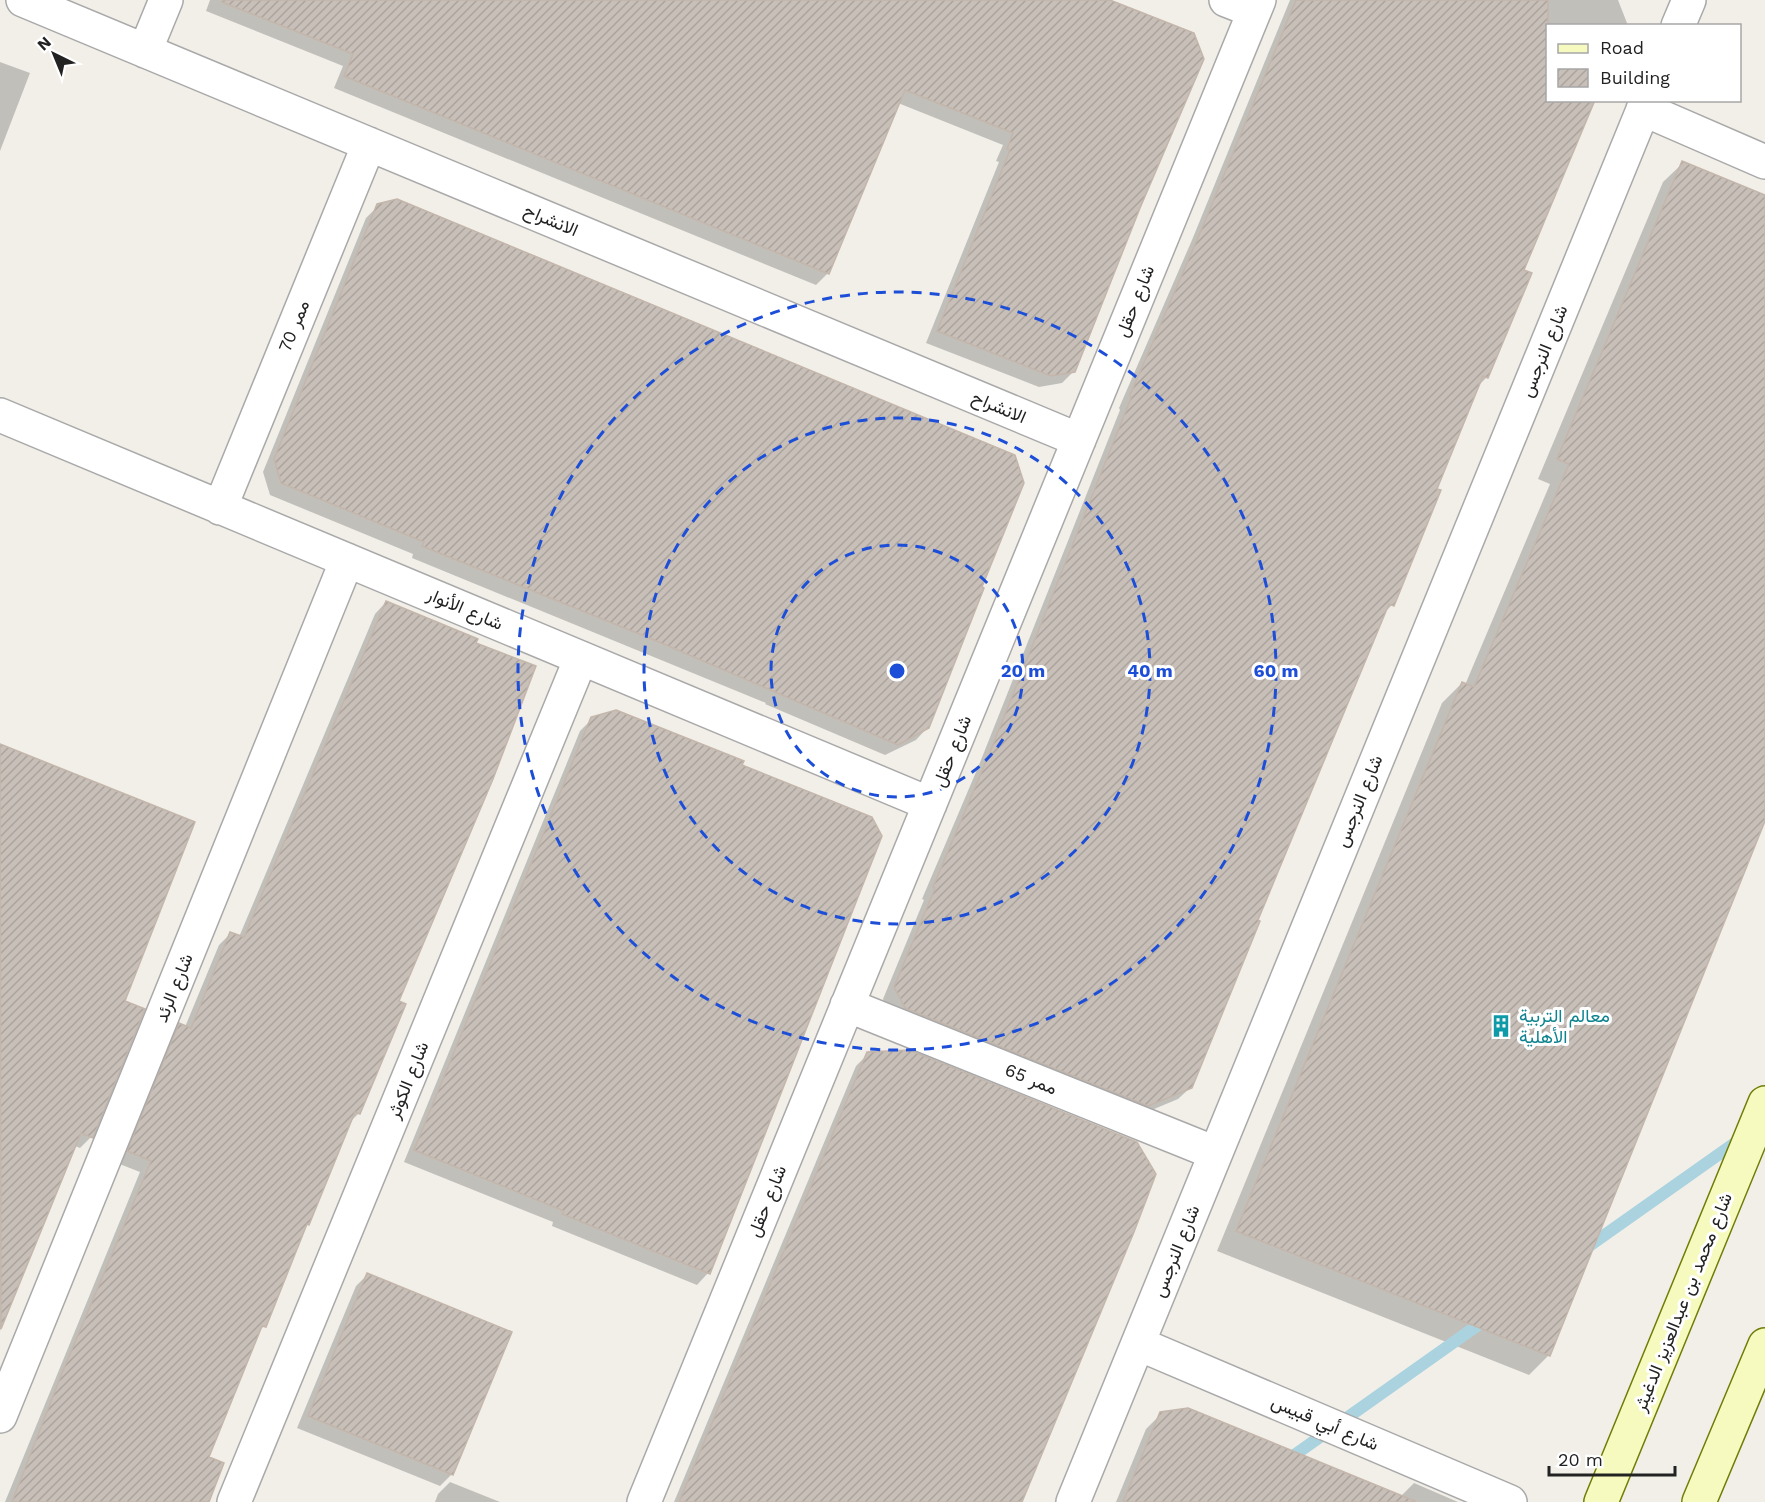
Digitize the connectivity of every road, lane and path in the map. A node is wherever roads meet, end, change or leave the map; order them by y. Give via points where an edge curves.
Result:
1 (23, 0) edge
2 (166, 0) edge
3 (1689, 0) edge
4 (1246, 4) edge
5 (1679, 24) edge
6 (145, 51) junction
7 (1645, 105) edge
8 (369, 144) junction
9 (1765, 162) edge
10 (0, 415) edge
11 (1079, 440) junction
12 (219, 508) junction
13 (347, 560) junction
14 (581, 658) junction
15 (930, 804) junction
16 (848, 1005) junction
17 (1765, 1103) edge
18 (1215, 1152) junction
19 (1139, 1344) junction
20 (1765, 1345) edge
21 (0, 1416) edge
22 (234, 1502) edge
23 (644, 1502) edge
24 (1073, 1502) edge
25 (1510, 1502) edge
26 (1600, 1502) edge
27 (1699, 1502) edge

1 - 6 street, الانشراح
2 - 6 street
3 - 5 street
4 - 11 street, شارع حقل
6 - 8 street, الانشراح
7 - 9 street
7 - 18 street, شارع النرجس
8 - 11 street, الانشراح
8 - 12 street, ممر 70
10 - 12 street, شارع الأنوار
11 - 15 street, شارع حقل
12 - 13 street, شارع الأنوار
13 - 14 street, شارع الأنوار
13 - 21 street, شارع الرئد
14 - 15 street, شارع الأنوار
14 - 22 street, شارع الكوثر
15 - 16 street, شارع حقل
16 - 18 street, ممر 65
16 - 23 street, شارع حقل
17 - 26 street, شارع محمد بن عبدالعزيز الدغيثر
18 - 19 street, شارع النرجس
19 - 24 street, شارع النرجس
19 - 25 street, شارع أبي قبيس
20 - 27 street

